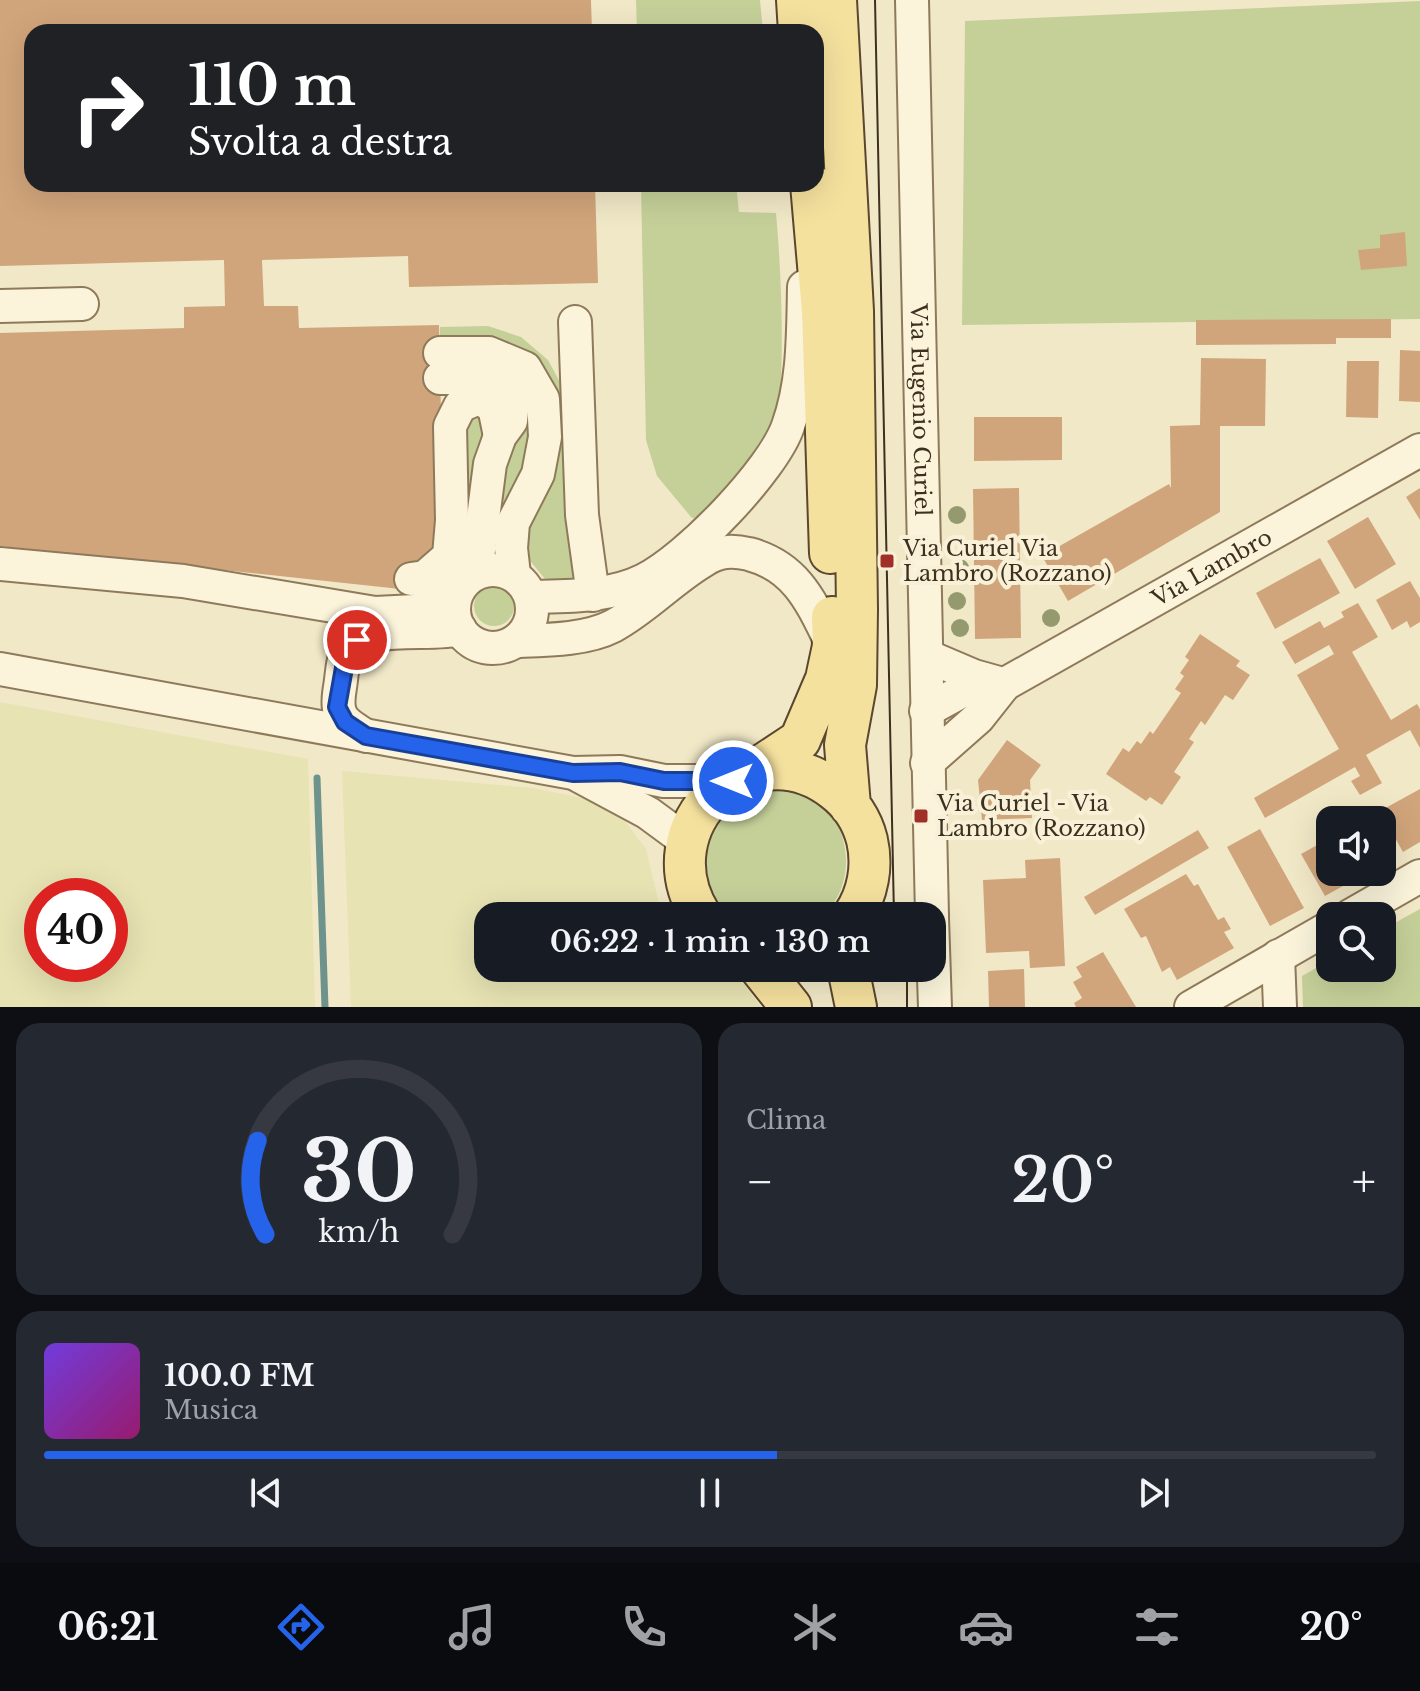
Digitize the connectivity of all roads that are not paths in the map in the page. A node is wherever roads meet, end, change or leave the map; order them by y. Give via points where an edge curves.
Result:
1 (836, 0) edge
2 (845, 0) edge
3 (912, 0) edge
4 (842, 78) junction
5 (809, 192) edge
6 (810, 192) edge
7 (82, 304) dead end
8 (0, 306) edge
9 (575, 322) dead end
10 (500, 436) junction
11 (1420, 450) edge
12 (0, 564) edge
13 (411, 579) dead end
14 (467, 582) junction
15 (522, 586) junction
16 (593, 595) junction
17 (460, 629) junction
18 (516, 641) junction
19 (833, 646) junction
20 (927, 656) junction
21 (0, 669) edge
22 (1005, 684) junction
23 (926, 711) junction
24 (366, 736) junction
25 (927, 763) junction
26 (573, 773) junction
27 (740, 778) junction
28 (850, 806) junction
29 (686, 841) junction
30 (1420, 876) edge
31 (694, 902) edge
32 (860, 902) edge
33 (932, 902) edge
34 (1374, 902) edge
35 (1316, 935) edge
36 (1278, 956) junction
37 (771, 982) edge
38 (851, 982) edge
39 (934, 982) edge
40 (791, 1007) edge
41 (856, 1007) edge
42 (935, 1007) edge
43 (1191, 1007) edge
44 (1280, 1007) edge

1 - 4 main road
2 - 4 main road
3 - 20 street, Via Eugenio Curiel
4 - 28 main road via 853,311 857,609 856,685 845,745
5 - 16 street via 797,396 787,429 766,465 664,568 643,581
6 - 19 main road via 822,311
7 - 8 street
9 - 16 street via 582,515
10 - 13 street via 494,407 479,398 460,406 450,426 449,556 425,577
10 - 14 street
10 - 15 street via 511,421 513,401 503,384 440,365 489,353 525,368 543,399 545,437 538,474 513,523 511,548
11 - 22 street, Via Lambro
12 - 14 street via 183,581 375,613 416,611
14 - 15 street via 488,569
14 - 17 street via 454,604
15 - 16 street
15 - 18 street via 531,620
17 - 18 street via 468,639 492,648
17 - 24 street via 444,634 373,634 347,651 337,707 345,722
18 - 19 street via 562,639 611,627 704,560 721,551 737,551 787,571
19 - 27 main road via 826,679 800,740
20 - 22 street
20 - 23 street, Via Eugenio Curiel
21 - 24 street
22 - 23 street via 964,690
22 - 25 street via 978,718
23 - 25 street, Via Eugenio Curiel
24 - 26 street
25 - 33 street, Via Eugenio Curiel
26 - 27 street via 620,772 664,781
26 - 29 street via 617,794
27 - 28 main road via 777,770 800,773 831,788
27 - 29 main road via 706,802
28 - 32 main road via 870,856
29 - 31 main road via 686,884
30 - 34 street
35 - 36 street
36 - 43 street
36 - 44 street
37 - 40 main road
38 - 41 main road
39 - 42 street, Via Eugenio Curiel

